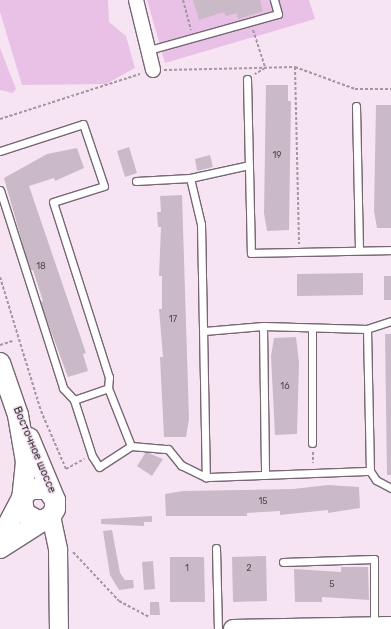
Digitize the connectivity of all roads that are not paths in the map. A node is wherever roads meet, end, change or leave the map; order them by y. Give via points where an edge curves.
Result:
1 (136, 0) edge
2 (274, 0) edge
3 (148, 50) junction
4 (153, 70) road end
5 (247, 79) road end
6 (356, 106) dead end
7 (0, 151) edge
8 (249, 165) junction
9 (190, 178) junction
10 (136, 181) dead end
11 (0, 190) edge
12 (359, 250) junction
13 (391, 250) edge
14 (391, 322) edge
15 (263, 326) junction
16 (367, 329) junction
17 (204, 330) junction
18 (312, 330) junction
19 (0, 364) edge
20 (108, 388) junction
21 (13, 400) junction
22 (74, 400) junction
23 (312, 442) road end
24 (130, 446) junction
25 (370, 471) junction
26 (265, 475) junction
27 (206, 477) junction
28 (391, 488) edge
29 (22, 498) junction
30 (50, 512) junction
31 (0, 540) edge
32 (0, 548) edge
33 (216, 548) dead end
34 (283, 562) dead end
35 (380, 627) edge
36 (59, 629) edge
37 (218, 629) edge
38 (233, 629) edge

1 - 3 street
2 - 3 lane via 278,14
3 - 4 street
5 - 8 lane
6 - 12 lane
7 - 20 lane via 83,124 104,186 53,202 109,377
8 - 9 lane
8 - 12 lane via 251,253
9 - 10 lane
9 - 17 lane via 201,224
11 - 22 lane via 63,388
12 - 13 lane
14 - 16 lane
15 - 17 lane
15 - 18 lane
15 - 26 lane
16 - 18 lane
16 - 25 lane
17 - 27 lane
18 - 23 lane
19 - 21 main road, Восточное шоссе
20 - 22 lane
20 - 24 lane
21 - 29 main road, Восточное шоссе via 26,462
21 - 30 main road, Восточное шоссе
22 - 24 lane via 92,456 99,467
24 - 27 lane via 168,449 181,465
25 - 26 lane
25 - 28 lane via 376,480
26 - 27 lane
29 - 30 main road via 22,507 28,518
29 - 30 main road via 38,487 47,489
29 - 31 main road, Восточное шоссе
30 - 32 main road
30 - 36 street via 58,550
33 - 37 lane
34 - 35 lane via 374,559
35 - 38 street

